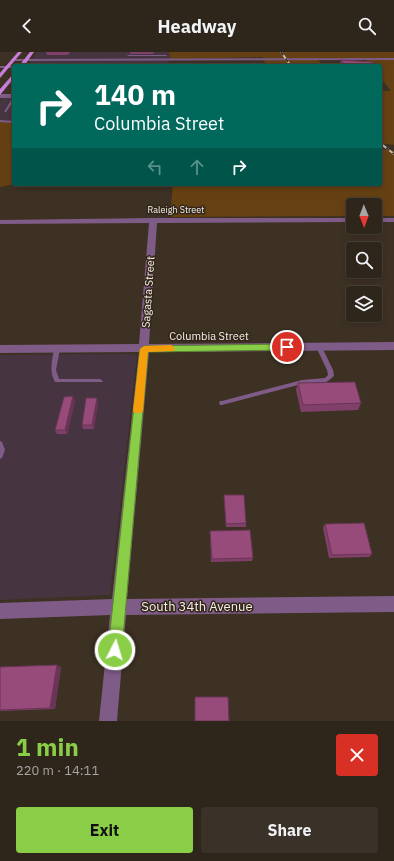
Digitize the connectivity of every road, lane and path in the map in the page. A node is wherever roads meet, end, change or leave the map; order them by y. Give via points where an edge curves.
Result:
1 (20, 52) edge
2 (32, 52) edge
3 (166, 52) edge
4 (128, 56) dead end
5 (167, 58) junction
6 (394, 59) edge
7 (13, 60) junction
8 (26, 60) junction
9 (23, 64) edge
10 (0, 67) edge
11 (8, 67) junction
12 (12, 67) edge
13 (0, 76) edge
14 (12, 78) edge
15 (0, 95) edge
16 (12, 97) edge
17 (12, 100) edge
18 (5, 111) dead end
19 (0, 121) edge
20 (12, 122) edge
21 (153, 220) junction
22 (346, 220) edge
23 (382, 220) edge
24 (394, 220) edge
25 (2, 222) edge
26 (0, 232) edge
27 (394, 346) edge
28 (319, 347) junction
29 (0, 349) edge
30 (57, 349) junction
31 (144, 349) junction
32 (100, 382) dead end
33 (222, 403) dead end
34 (0, 444) edge
35 (0, 456) edge
36 (394, 604) edge
37 (119, 607) junction
38 (0, 611) edge
39 (108, 721) edge

1 - 7 main road
2 - 8 main road
3 - 5 lane
4 - 5 lane
5 - 6 street
5 - 8 street
7 - 8 street
7 - 11 main road
8 - 9 main road
10 - 11 street
11 - 12 street
11 - 13 main road
14 - 15 main road
15 - 16 street
17 - 18 lane
19 - 20 lane
21 - 22 street, Raleigh Street
21 - 25 street, Raleigh Street
21 - 31 street, Sagasta Street
23 - 24 street
25 - 26 street
27 - 28 street, Columbia Street
28 - 31 street, Columbia Street
28 - 33 lane via 330,370 331,376 326,380 302,382
29 - 30 street, Columbia Street
30 - 31 street, Columbia Street
30 - 32 lane via 53,365 57,381
31 - 37 street, Sagasta Street
34 - 35 lane
36 - 37 street, South 34th Avenue
37 - 38 street, South 34th Avenue
37 - 39 street, Sagasta Street

